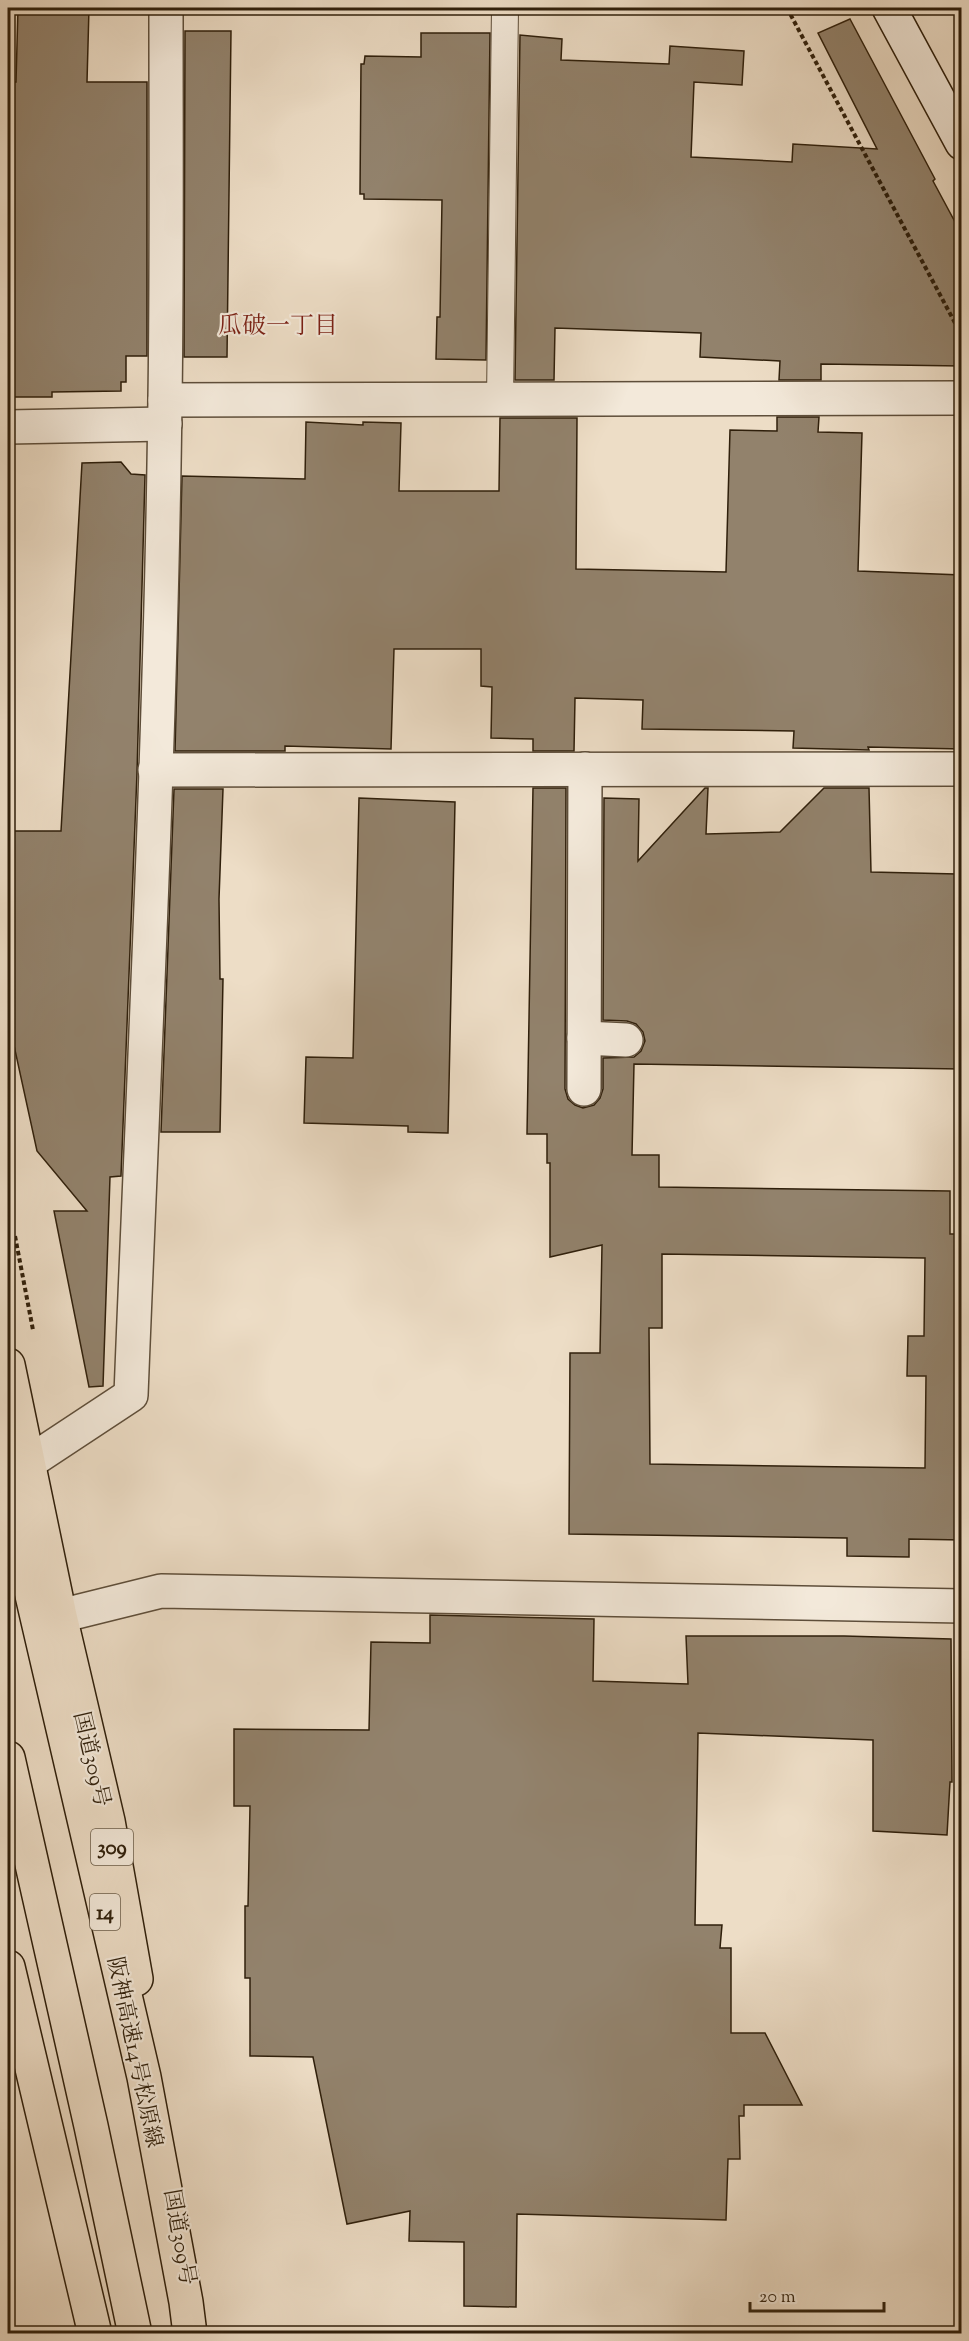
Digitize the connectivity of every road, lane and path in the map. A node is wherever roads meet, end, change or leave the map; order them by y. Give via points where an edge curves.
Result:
1 (166, 8) edge
2 (505, 8) edge
3 (787, 8) edge
4 (889, 8) edge
5 (962, 143) edge
6 (962, 336) edge
7 (962, 398) edge
8 (500, 399) junction
9 (165, 412) junction
10 (8, 427) edge
11 (585, 769) junction
12 (962, 769) edge
13 (155, 770) junction
14 (584, 1038) junction
15 (626, 1040) dead end
16 (584, 1089) dead end
17 (8, 1238) edge
18 (33, 1330) dead end
19 (8, 1365) edge
20 (28, 1463) junction
21 (8, 1492) edge
22 (962, 1606) edge
23 (60, 1616) junction
24 (8, 1758) edge
25 (8, 1967) edge
26 (82, 2277) junction
27 (77, 2334) edge
28 (95, 2334) edge
29 (135, 2334) edge
30 (190, 2334) edge
31 (199, 2334) edge

1 - 9 street
2 - 8 lane
3 - 6 path
4 - 5 street
7 - 8 street
8 - 9 street
9 - 10 street
9 - 13 street
11 - 12 street
11 - 13 street
11 - 14 street
13 - 20 street via 131,1395
14 - 15 street
14 - 16 street
17 - 18 path via 15,1236
19 - 20 highway, 国道309号 / 309
20 - 23 highway, 国道309号 / 309
21 - 30 highway, 阪神高速14号松原線 / 14 via 144,2077
22 - 23 street via 161,1591
23 - 31 highway, 国道309号 / 309 via 108,1821
24 - 29 highway
25 - 26 highway
26 - 27 street
26 - 28 highway

